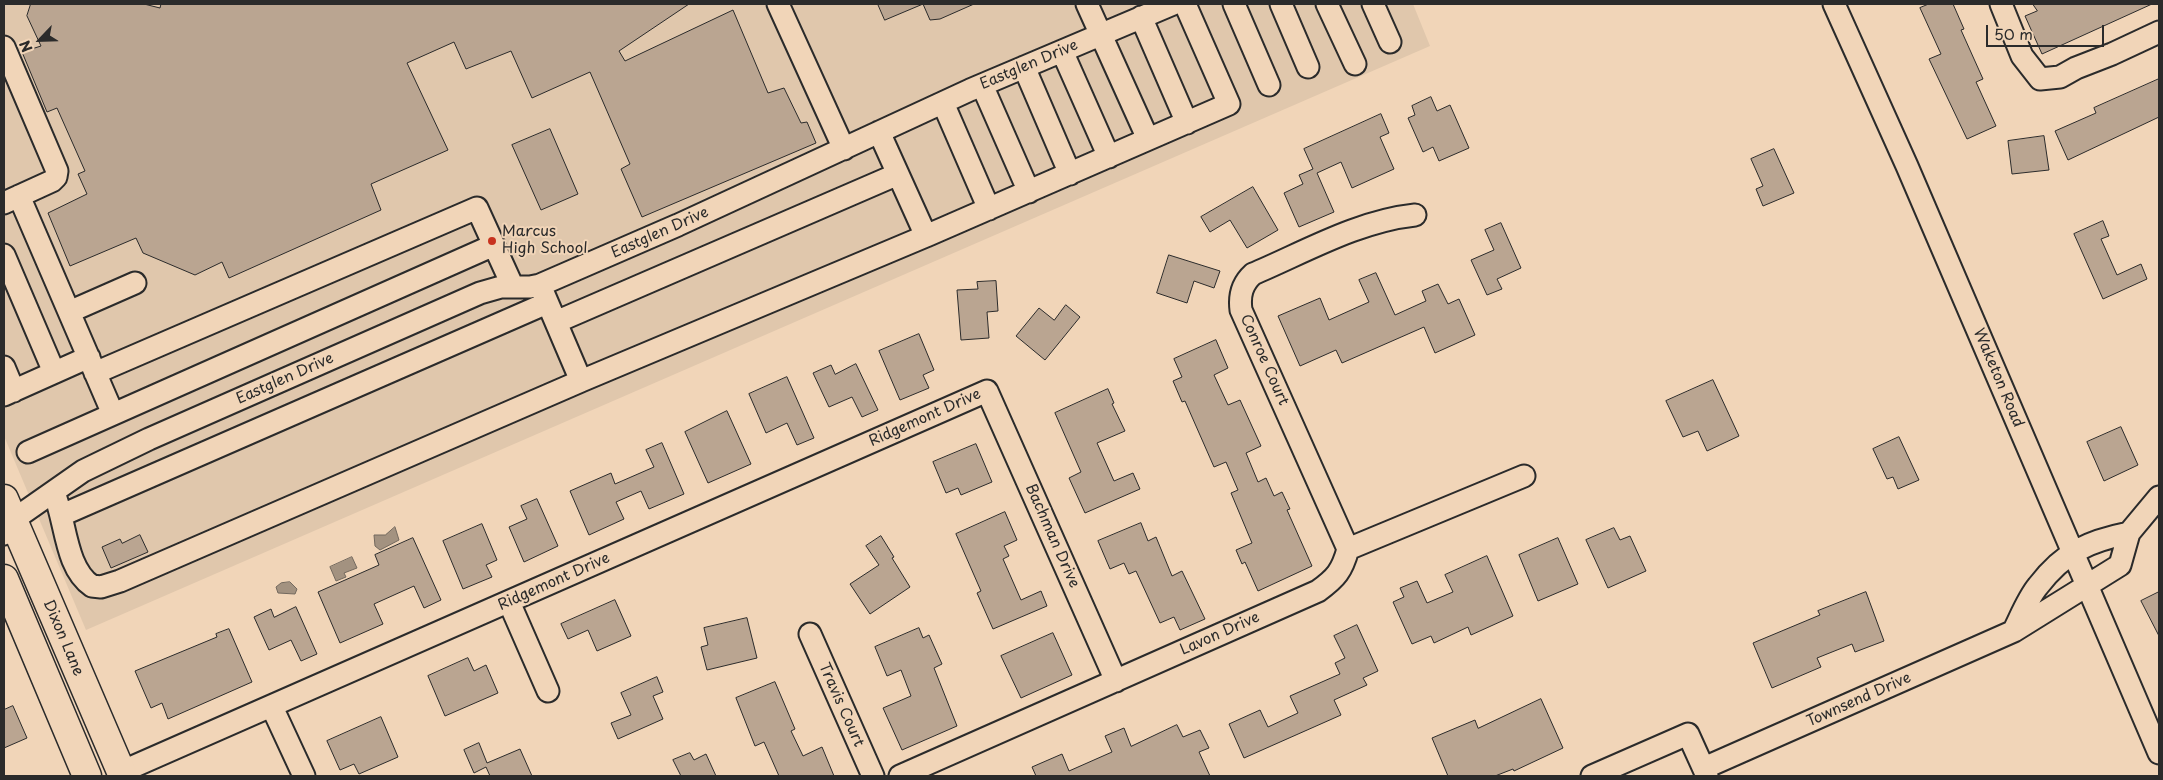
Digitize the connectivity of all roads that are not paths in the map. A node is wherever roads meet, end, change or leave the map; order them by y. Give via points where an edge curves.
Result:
1 (778, 4) edge
2 (1089, 4) edge
3 (1173, 4) edge
4 (1185, 4) edge
5 (1234, 4) edge
6 (1281, 4) edge
7 (1327, 4) edge
8 (1373, 4) edge
9 (1834, 4) edge
10 (2001, 4) edge
11 (1141, 17) junction
12 (2159, 32) edge
13 (1101, 34) junction
14 (1390, 42) dead end
15 (4, 48) edge
16 (1062, 51) junction
17 (1355, 64) dead end
18 (1024, 67) junction
19 (1308, 67) dead end
20 (1269, 84) dead end
21 (982, 85) junction
22 (943, 103) junction
23 (1187, 123) junction
24 (879, 132) junction
25 (1148, 140) junction
26 (844, 149) junction
27 (1109, 157) junction
28 (898, 174) junction
29 (1070, 174) junction
30 (1029, 192) junction
31 (11, 199) edge
32 (989, 209) junction
33 (1415, 215) dead end
34 (926, 236) junction
35 (494, 245) junction
36 (4, 255) edge
37 (135, 283) dead end
38 (513, 287) junction
39 (548, 303) junction
40 (69, 312) junction
41 (92, 365) junction
42 (4, 367) edge
43 (54, 372) junction
44 (581, 381) junction
45 (987, 391) joint
46 (9, 393) edge
47 (113, 414) junction
48 (28, 452) dead end
49 (122, 452) junction
50 (1524, 476) dead end
51 (136, 483) junction
52 (54, 493) junction
53 (2159, 497) edge
54 (62, 515) junction
55 (6, 519) edge
56 (2129, 533) junction
57 (1348, 550) junction
58 (2072, 552) junction
59 (4, 579) edge
60 (2086, 586) junction
61 (508, 602) junction
62 (2014, 631) junction
63 (810, 634) dead end
64 (1116, 680) junction
65 (548, 691) dead end
66 (272, 707) junction
67 (2159, 753) edge
68 (1705, 772) edge
69 (122, 774) edge
70 (87, 776) edge
71 (304, 776) edge
72 (873, 776) edge
73 (900, 776) edge
74 (1592, 776) edge

1 - 26 street
2 - 13 street
3 - 11 street, Eastglen Drive
4 - 23 street via 1229,104
5 - 20 street
6 - 19 street
7 - 17 street
8 - 14 street
9 - 58 street, Waketon Road via 1911,175
10 - 12 street via 2022,56 2040,79 2060,78
11 - 13 street, Eastglen Drive
11 - 23 street
13 - 16 street, Eastglen Drive
13 - 25 street
15 - 31 street via 57,171 52,181
16 - 18 street, Eastglen Drive
16 - 27 street
18 - 21 street, Eastglen Drive
18 - 29 street
21 - 22 street, Eastglen Drive
21 - 30 street
22 - 24 street, Eastglen Drive
22 - 32 street
23 - 25 street
24 - 26 street, Eastglen Drive
24 - 28 street
25 - 27 street
26 - 39 street, Eastglen Drive via 678,225
27 - 29 street
28 - 34 street
28 - 39 street
29 - 30 street
30 - 32 street
31 - 40 street
32 - 34 street
33 - 57 street, Conroe Court via 1396,217 1355,230 1253,274 1246,281 1240,300 1241,310
34 - 44 street
35 - 38 street
35 - 41 street via 477,208
35 - 47 street
36 - 43 street
37 - 40 street
38 - 39 street, Eastglen Drive via 530,287
38 - 49 street, Eastglen Drive via 480,293
39 - 44 street
39 - 51 street
40 - 41 street
41 - 43 street
41 - 47 street
42 - 46 street
43 - 46 street
44 - 54 street via 101,587 92,586 79,574
45 - 61 street, Ridgemont Drive
45 - 64 street, Bachman Drive
47 - 48 street
49 - 51 street
49 - 52 street, Eastglen Drive via 83,471
50 - 57 street
51 - 54 street
52 - 54 street
52 - 55 street, Eastglen Drive
53 - 56 street, Townsend Drive
55 - 69 main road, Dixon Lane
56 - 58 street via 2100,539
56 - 60 street, Townsend Drive via 2120,565
57 - 64 street, Lavon Drive via 1336,579 1318,591
58 - 60 street, Waketon Road
58 - 62 street via 2037,586
59 - 70 main road, Dixon Lane
60 - 62 street, Townsend Drive
60 - 67 street, Waketon Road
61 - 65 street
61 - 66 street, Ridgemont Drive
62 - 68 street, Townsend Drive
63 - 72 street, Travis Court
64 - 73 street, Lavon Drive
66 - 69 street, Ridgemont Drive
66 - 71 street
68 - 74 street via 1688,734

